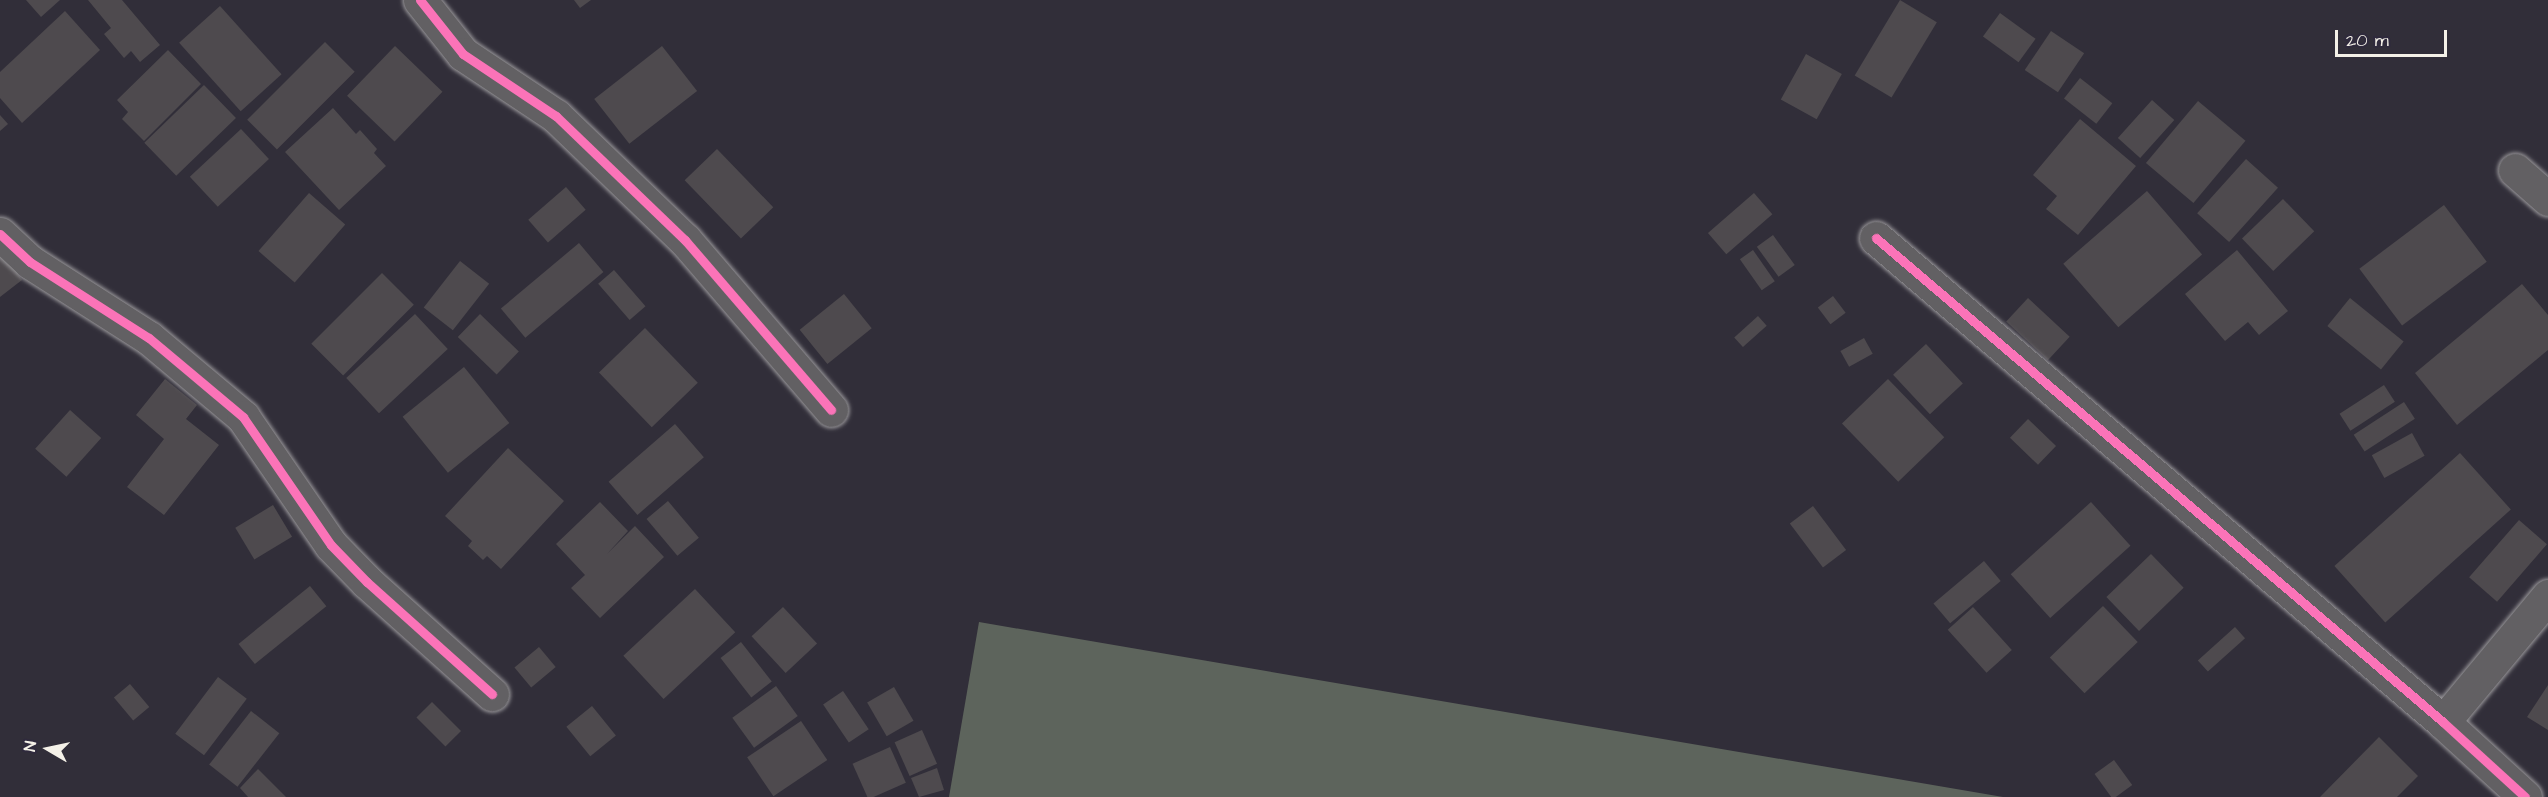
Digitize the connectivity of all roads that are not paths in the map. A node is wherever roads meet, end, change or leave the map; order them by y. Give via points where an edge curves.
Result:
1 (420, 0) edge
2 (2515, 170) dead end
3 (2548, 199) edge
4 (0, 234) edge
5 (1876, 238) dead end
6 (831, 410) dead end
7 (2548, 596) edge
8 (492, 694) dead end
9 (2444, 722) junction
10 (2526, 797) edge

1 - 6 street via 463,54 556,116 685,240
2 - 3 street
4 - 8 street via 30,262 149,338 243,417 331,545 366,582
5 - 9 street
7 - 9 street
9 - 10 street

